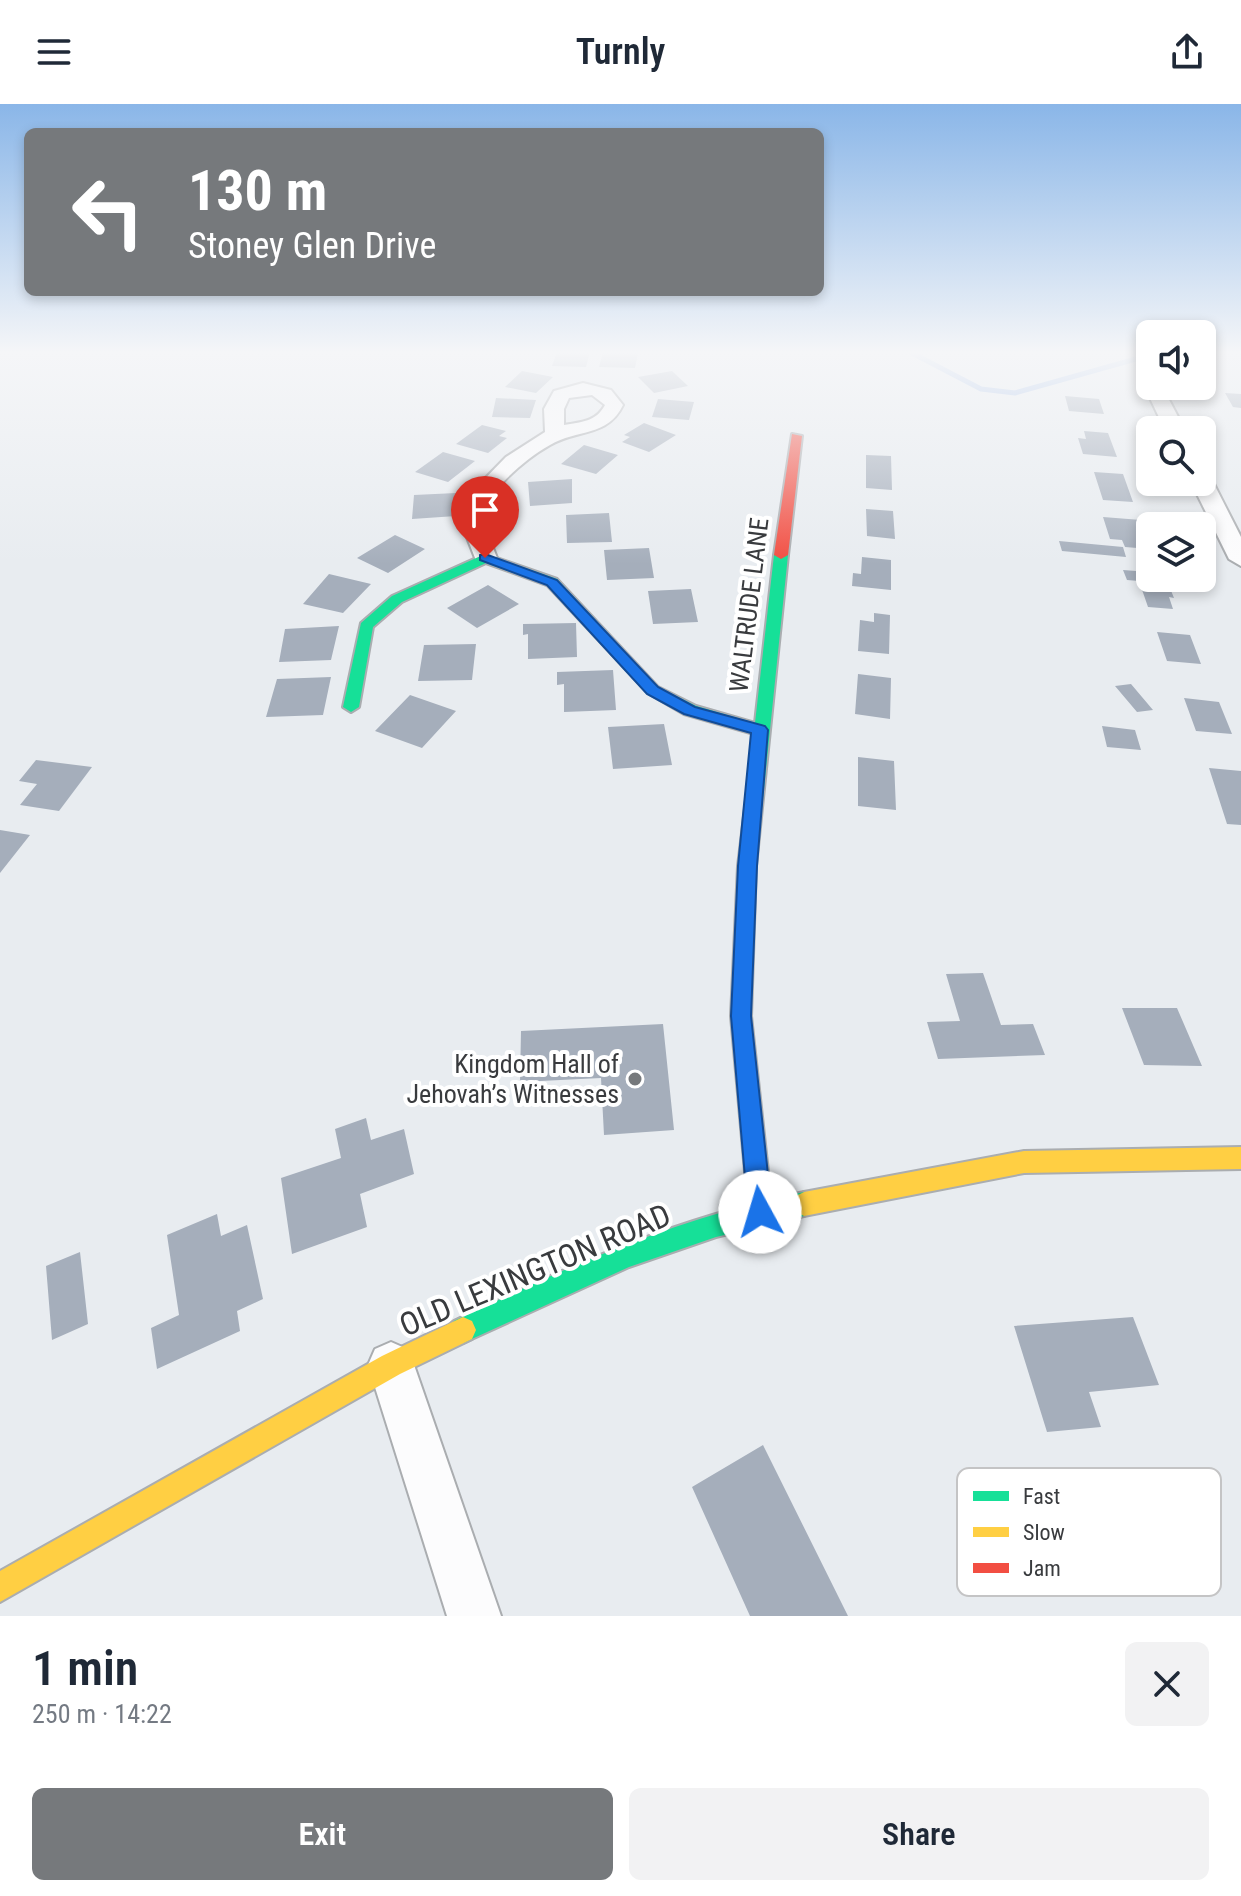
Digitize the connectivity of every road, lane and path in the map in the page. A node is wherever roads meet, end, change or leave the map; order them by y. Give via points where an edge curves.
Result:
1 (555, 434) dead end
2 (796, 436) dead end
3 (1209, 496) edge
4 (485, 558) junction
5 (1241, 559) edge
6 (351, 707) dead end
7 (760, 730) junction
8 (1241, 1158) edge
9 (760, 1212) junction
10 (391, 1365) junction
11 (0, 1587) edge
12 (474, 1616) edge

1 - 4 street via 496,475 478,497 477,535
2 - 7 street, WALTRUDE LANE
3 - 5 street
4 - 6 street via 397,599 366,626
4 - 7 street via 552,582 653,690 690,710
7 - 9 street, WALTRUDE LANE via 741,1016
8 - 9 street, OLD LEXINGTON ROAD via 1024,1162
9 - 10 street, OLD LEXINGTON ROAD via 636,1252
10 - 11 street, OLD LEXINGTON ROAD
10 - 12 street

